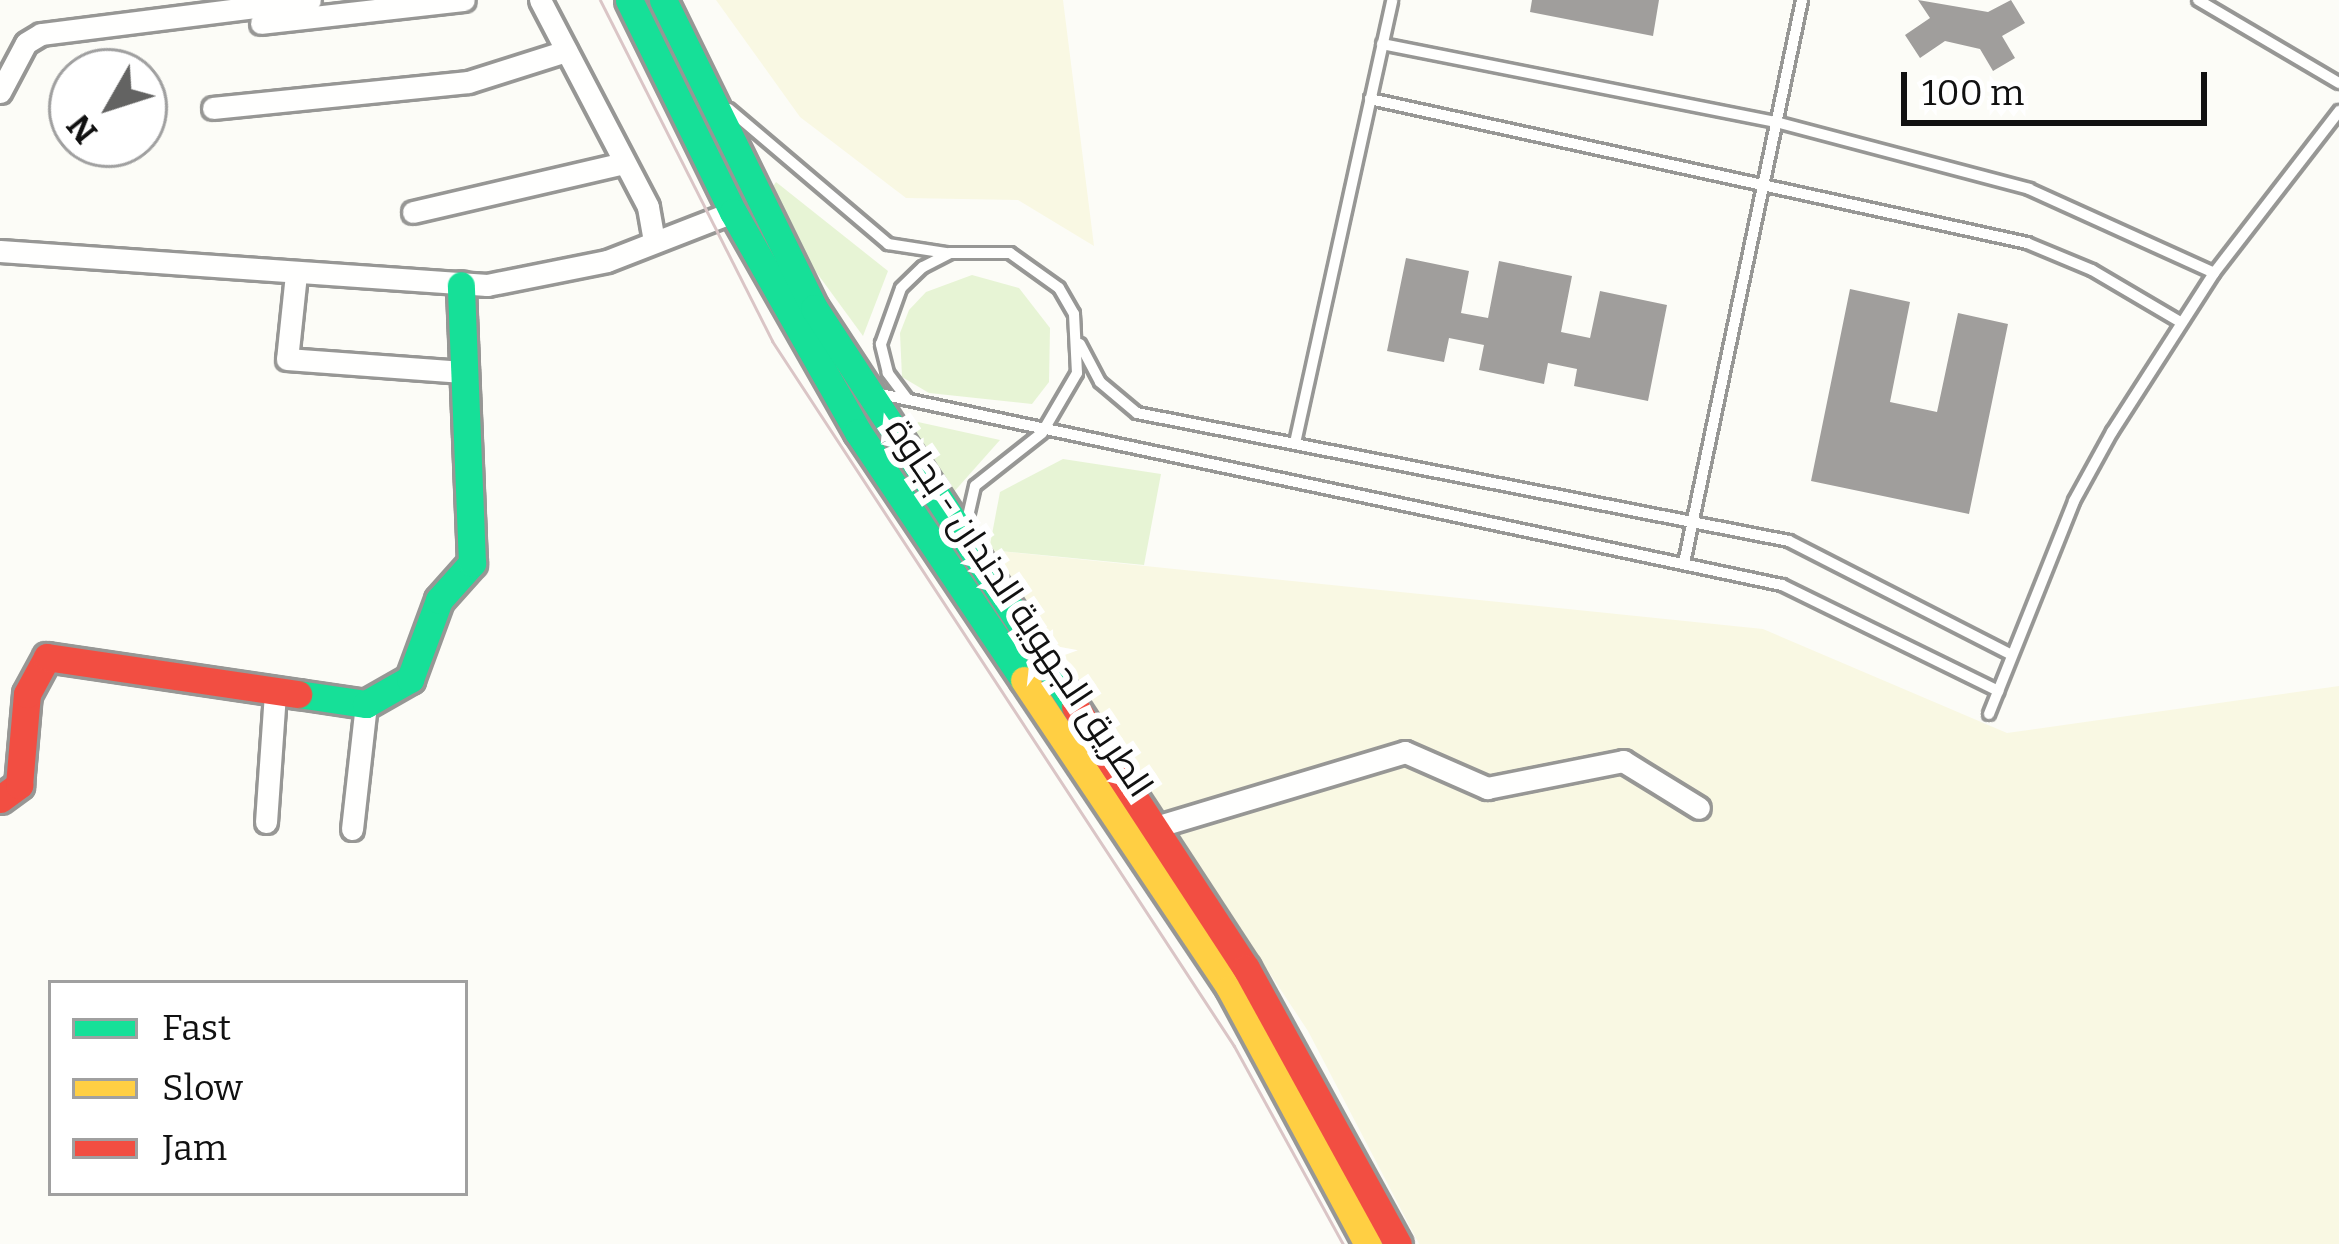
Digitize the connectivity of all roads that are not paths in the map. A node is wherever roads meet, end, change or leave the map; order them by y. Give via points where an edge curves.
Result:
1 (310, 0) edge
2 (464, 0) edge
3 (540, 0) edge
4 (629, 0) edge
5 (663, 0) edge
6 (1392, 0) edge
7 (1802, 0) edge
8 (2198, 0) edge
9 (261, 23) dead end
10 (1382, 44) junction
11 (566, 51) junction
12 (2339, 83) edge
13 (706, 84) junction
14 (0, 92) edge
15 (1370, 99) junction
16 (213, 108) dead end
17 (2339, 111) edge
18 (1776, 122) junction
19 (623, 163) junction
20 (1764, 181) junction
21 (760, 200) junction
22 (413, 212) dead end
23 (733, 212) junction
24 (654, 240) junction
25 (0, 251) edge
26 (950, 254) junction
27 (2214, 273) junction
28 (296, 274) junction
29 (460, 285) junction
30 (2182, 323) junction
31 (880, 344) junction
32 (1080, 344) junction
33 (813, 355) junction
34 (463, 372) junction
35 (864, 390) junction
36 (908, 400) junction
37 (858, 432) junction
38 (1042, 433) junction
39 (1295, 442) junction
40 (1693, 522) junction
41 (1684, 563) junction
42 (976, 566) junction
43 (2012, 656) junction
44 (1998, 692) junction
45 (275, 693) junction
46 (366, 704) junction
47 (1989, 714) dead end
48 (0, 800) edge
49 (1699, 808) dead end
50 (266, 822) dead end
51 (1152, 828) junction
52 (352, 829) dead end
53 (1368, 1244) edge
54 (1398, 1244) edge

1 - 14 street via 40,34 26,43
2 - 9 street
3 - 11 street
4 - 23 main road, الطريق الجهوية الدندان - بجاوة
5 - 13 main road, الطريق الجهوية الدندان - بجاوة
6 - 10 lane
7 - 18 lane
8 - 12 lane
10 - 15 lane
10 - 18 lane
11 - 16 street via 468,82
11 - 19 street
13 - 21 main road, الطريق الجهوية الدندان - بجاوة
13 - 26 lane via 765,147 888,244
15 - 20 lane
15 - 39 lane
17 - 27 lane
18 - 20 lane
18 - 27 lane via 2030,189
19 - 22 street
19 - 24 street via 657,227
20 - 30 lane via 2027,244 2092,270
20 - 40 lane
21 - 23 main road
21 - 35 main road, الطريق الجهوية الدندان - بجاوة
23 - 24 street
23 - 33 main road, الطريق الجهوية الدندان - بجاوة
24 - 29 street via 607,261
25 - 28 street
26 - 31 lane via 901,288
26 - 32 lane via 980,249 1037,267 1074,314
27 - 30 lane
28 - 29 street
28 - 34 street via 286,359
29 - 34 main road
30 - 43 lane via 2074,501
31 - 35 lane
31 - 36 lane
32 - 38 lane via 1072,387
32 - 39 lane via 1100,382 1137,412
33 - 35 lane
33 - 37 main road, الطريق الجهوية الدندان - بجاوة
34 - 46 main road via 472,562 439,600 410,680
35 - 36 lane
35 - 37 lane
35 - 42 main road, الطريق الجهوية الدندان - بجاوة
36 - 38 lane
37 - 53 main road, الطريق الجهوية الدندان - بجاوة via 1230,988
38 - 41 lane
38 - 42 lane via 986,473 968,500
39 - 40 lane
40 - 41 lane
40 - 43 lane via 1824,555
41 - 44 lane via 1782,585
42 - 51 main road, الطريق الجهوية الدندان - بجاوة
43 - 44 lane
44 - 47 lane
45 - 46 main road
45 - 48 main road via 46,657 27,694 19,785
45 - 50 street
46 - 52 street
49 - 51 street via 1624,760 1487,788 1406,752
51 - 54 main road, الطريق الجهوية الدندان - بجاوة via 1309,1070

